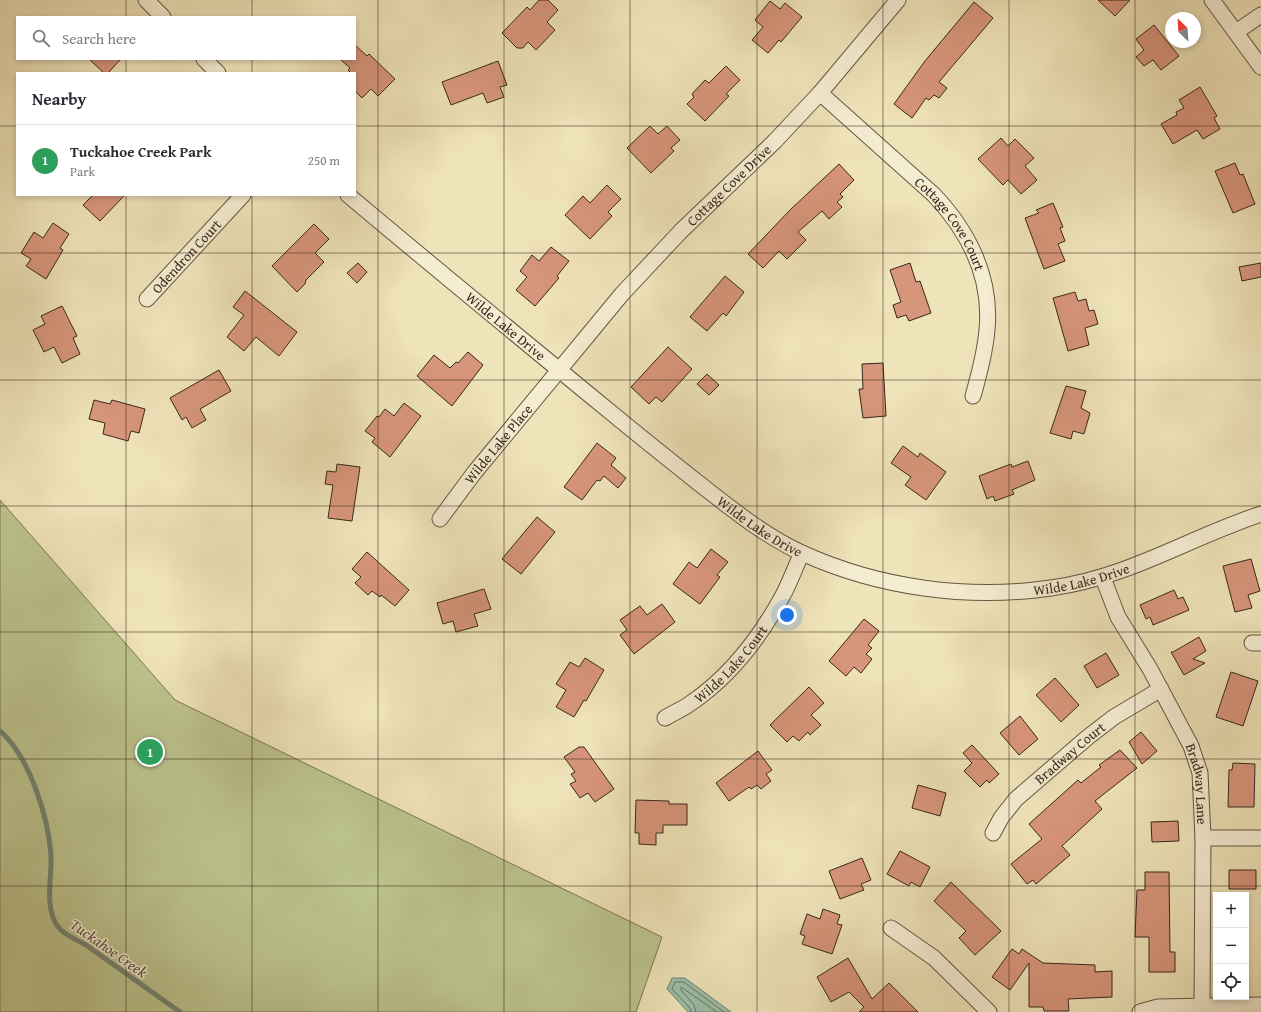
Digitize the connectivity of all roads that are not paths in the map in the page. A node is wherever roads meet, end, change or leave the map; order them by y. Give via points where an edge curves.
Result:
1 (146, 0) edge
2 (898, 0) edge
3 (1212, 0) edge
4 (1261, 15) edge
5 (162, 16) edge
6 (1236, 32) junction
7 (205, 60) edge
8 (1261, 67) edge
9 (217, 72) edge
10 (820, 93) junction
11 (241, 196) edge
12 (349, 196) edge
13 (147, 299) dead end
14 (559, 370) junction
15 (973, 396) dead end
16 (1261, 514) edge
17 (440, 519) dead end
18 (802, 553) junction
19 (1103, 578) junction
20 (1161, 689) junction
21 (665, 718) dead end
22 (993, 833) dead end
23 (1203, 838) junction
24 (1261, 838) edge
25 (891, 928) dead end
26 (1261, 1005) edge
27 (1202, 1009) edge
28 (990, 1012) edge
29 (1140, 1012) edge

1 - 5 street
2 - 10 street, Cottage Cove Drive
3 - 6 street
4 - 6 street
6 - 8 street
7 - 9 street
10 - 14 street, Cottage Cove Drive via 775,141 681,231 622,294
10 - 15 street, Cottage Cove Court via 934,195 947,208 972,245 980,266 987,298 988,318 983,357
11 - 13 street, Odendron Court
12 - 14 street, Wilde Lake Drive
14 - 17 street, Wilde Lake Place via 474,473
14 - 18 street, Wilde Lake Drive via 738,514
16 - 19 street, Wilde Lake Drive
18 - 19 street, Wilde Lake Drive via 870,577 904,585 956,592 1023,591
18 - 21 street, Wilde Lake Court via 782,597 763,628 739,659 691,703
19 - 20 street, Bradway Lane via 1118,616
20 - 22 street, Bradway Court via 1114,717 1088,737 1016,799
20 - 23 street, Bradway Lane via 1191,746 1200,773
23 - 24 street
23 - 27 street, Bradway Lane
25 - 28 street via 934,958
26 - 27 street
27 - 29 street via 1158,1007

